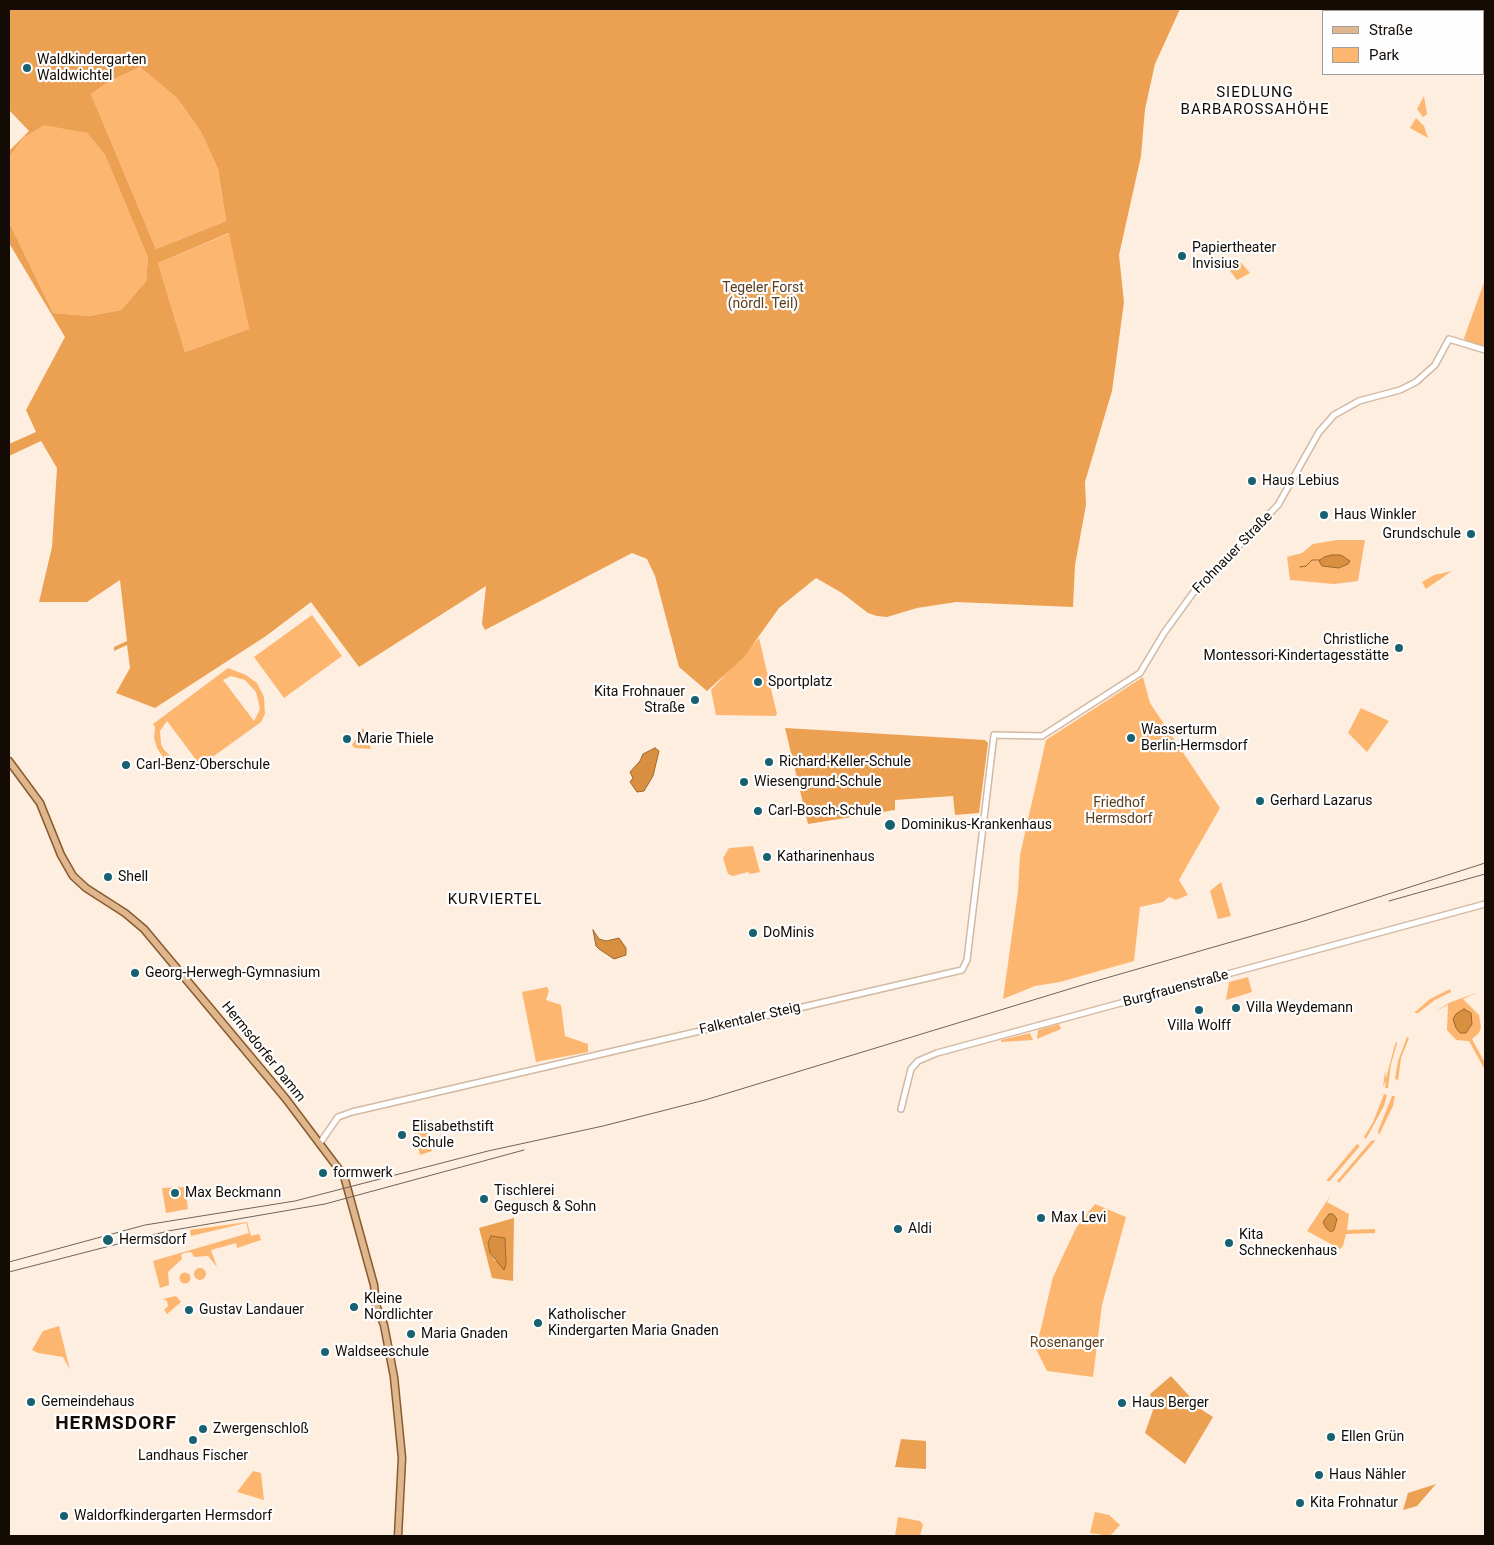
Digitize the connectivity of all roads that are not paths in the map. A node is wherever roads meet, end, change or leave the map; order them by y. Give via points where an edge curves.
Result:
1 (1485, 350) edge
2 (994, 736) joint
3 (9, 761) edge
4 (1485, 904) edge
5 (901, 1109) dead end
6 (320, 1143) junction
7 (398, 1536) edge

1 - 2 street, Frohnauer Straße via 1449,340 1435,365 1416,382 1346,407 1319,432 1278,505 1193,593 1164,632 1140,673 1042,736
2 - 6 street, Falkentaler Steig via 967,960 962,970 352,1112 338,1117
3 - 6 main road, Hermsdorfer Damm via 40,803 73,876 144,929
4 - 5 street, Burgfrauenstraße via 938,1053 921,1059 912,1067
6 - 7 main road, Hermsdorfer Damm via 344,1176 393,1370 400,1420 402,1476

